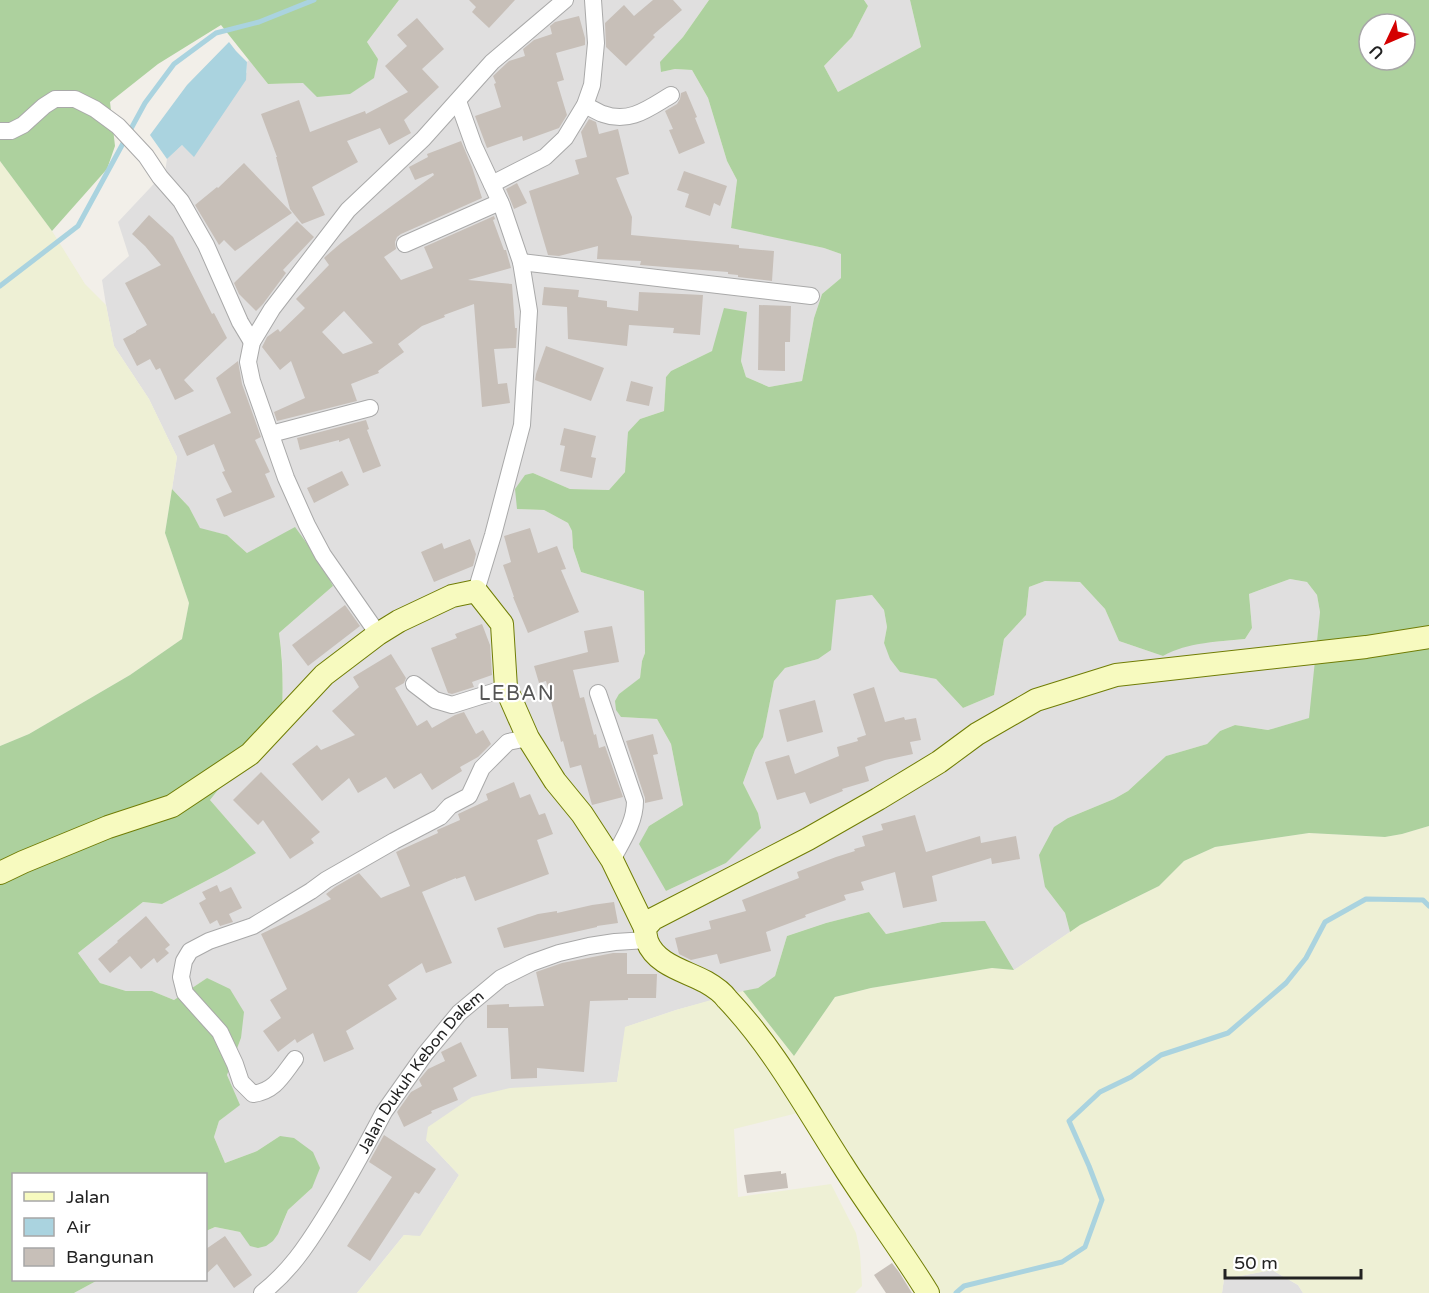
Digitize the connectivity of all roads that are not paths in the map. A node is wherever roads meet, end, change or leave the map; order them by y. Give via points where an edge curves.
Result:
1 (565, 0) edge
2 (593, 0) edge
3 (672, 95) dead end
4 (458, 101) junction
5 (585, 105) junction
6 (0, 131) edge
7 (492, 184) junction
8 (500, 202) junction
9 (405, 244) dead end
10 (521, 262) junction
11 (810, 296) dead end
12 (252, 342) junction
13 (370, 408) dead end
14 (271, 434) junction
15 (476, 591) junction
16 (378, 634) junction
17 (1429, 637) edge
18 (414, 684) dead end
19 (506, 688) junction
20 (598, 693) dead end
21 (528, 738) junction
22 (612, 860) junction
23 (0, 873) edge
24 (646, 934) junction
25 (295, 1059) dead end
26 (262, 1293) edge
27 (928, 1293) edge

1 - 4 street via 492,62
2 - 5 street via 596,43 592,84
3 - 5 street via 624,118
4 - 7 street
4 - 12 street via 348,210 272,309
5 - 7 street via 565,138 545,157
6 - 12 street via 23,125 55,99 75,99 118,126 181,201
7 - 8 street
8 - 9 street
8 - 10 street
10 - 11 street
10 - 15 street via 529,311 522,425
12 - 14 street via 248,362
13 - 14 street
14 - 16 street via 286,478 322,555
15 - 16 street via 452,596
15 - 19 street via 502,624
16 - 23 street via 324,675 250,753 172,806 108,827
17 - 24 street via 1116,675 1036,699 878,799 653,919
18 - 19 street via 435,700 452,705
19 - 21 street
20 - 22 street via 635,801 632,822
21 - 22 street
21 - 25 street via 508,742 482,768 469,796 450,806 440,818 326,880 253,926 190,951 181,976 184,993 220,1032 241,1082 253,1094 263,1093 276,1084
22 - 24 street
24 - 26 street, Jalan Dukuh Kebon Dalem via 531,963 501,978 459,1013 384,1112 348,1181 296,1261
24 - 27 street via 650,947 661,959 708,983 726,997 754,1030

